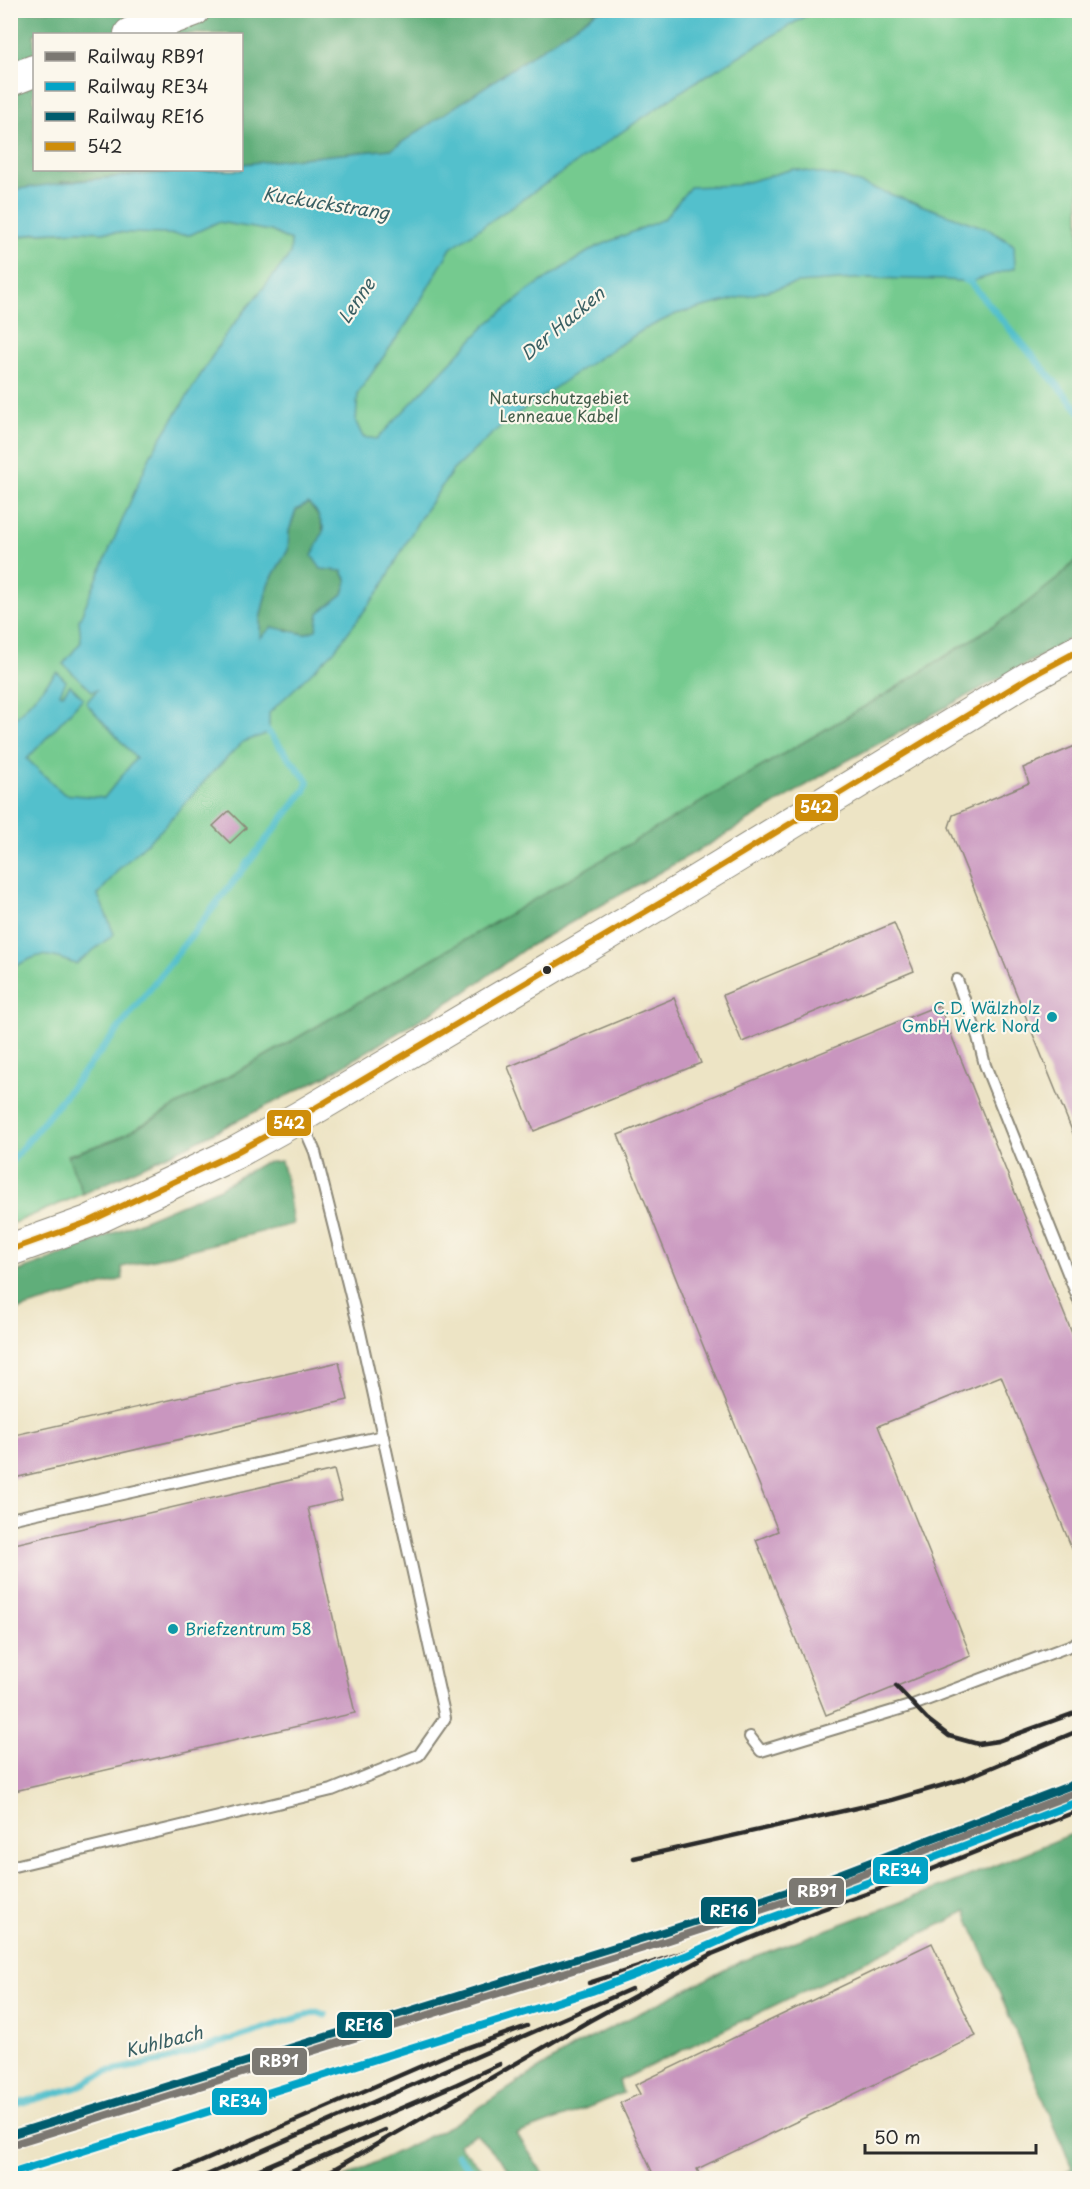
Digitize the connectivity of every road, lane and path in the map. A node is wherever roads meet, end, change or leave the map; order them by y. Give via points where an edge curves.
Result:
1 (194, 10) edge
2 (133, 33) edge
3 (33, 71) edge
4 (10, 80) edge
5 (1080, 650) edge
6 (957, 980) dead end
7 (300, 1117) junction
8 (10, 1250) edge
9 (1080, 1303) edge
10 (382, 1436) junction
11 (10, 1519) edge
12 (1080, 1642) edge
13 (750, 1737) dead end
14 (10, 1867) edge

1 - 2 street
3 - 4 street
5 - 7 street
6 - 9 lane via 985,1065
7 - 8 street via 235,1153 88,1222
7 - 10 lane via 315,1152
10 - 11 lane
10 - 14 lane via 445,1718 419,1755 332,1790
12 - 13 lane via 913,1705 761,1751

